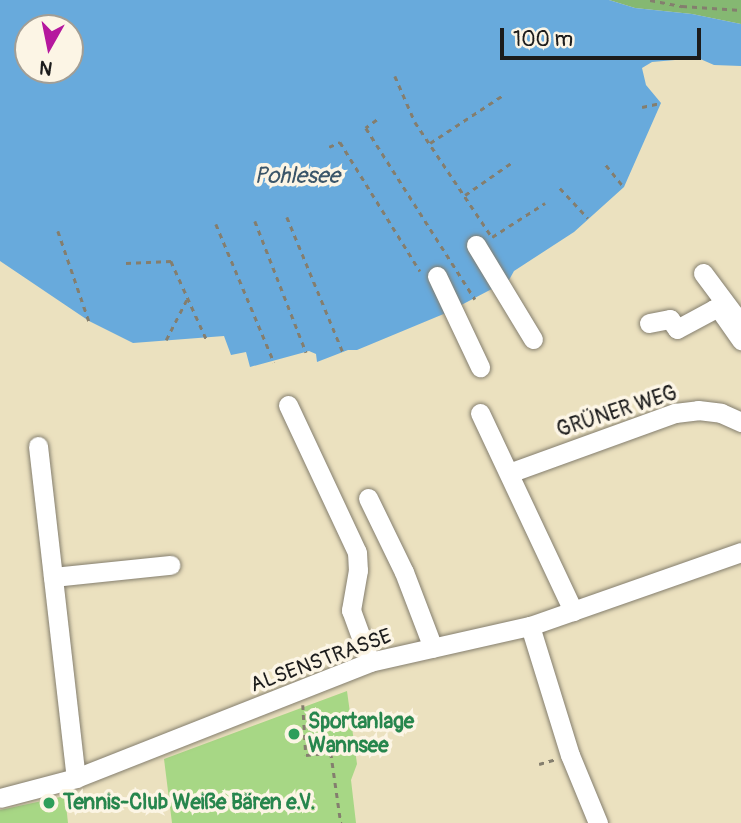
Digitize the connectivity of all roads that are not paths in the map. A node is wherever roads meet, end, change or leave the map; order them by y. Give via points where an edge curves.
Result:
1 (485, 241) road end
2 (703, 274) dead end
3 (431, 277) road end
4 (649, 323) dead end
5 (741, 326) edge
6 (533, 339) dead end
7 (741, 340) edge
8 (480, 367) dead end
9 (288, 405) dead end
10 (480, 413) dead end
11 (741, 422) edge
12 (37, 446) dead end
13 (509, 473) junction
14 (369, 499) dead end
15 (741, 552) edge
16 (170, 565) dead end
17 (53, 577) junction
18 (573, 611) junction
19 (530, 626) junction
20 (433, 648) junction
21 (370, 662) junction
22 (76, 778) junction
23 (0, 798) edge
24 (598, 823) edge

1 - 6 street
2 - 5 street
3 - 8 street
4 - 7 street via 670,319 677,329 720,310
9 - 21 street via 357,552 351,610
10 - 13 street
11 - 13 street, GRÜNER WEG via 709,412 675,413
12 - 17 street
13 - 18 street
14 - 20 street
15 - 18 street, ALSENSTRASSE
16 - 17 street
17 - 22 street
18 - 19 street, ALSENSTRASSE
19 - 20 street, ALSENSTRASSE
19 - 24 street via 570,755
20 - 21 street, ALSENSTRASSE
21 - 22 street, ALSENSTRASSE
22 - 23 street, ALSENSTRASSE

